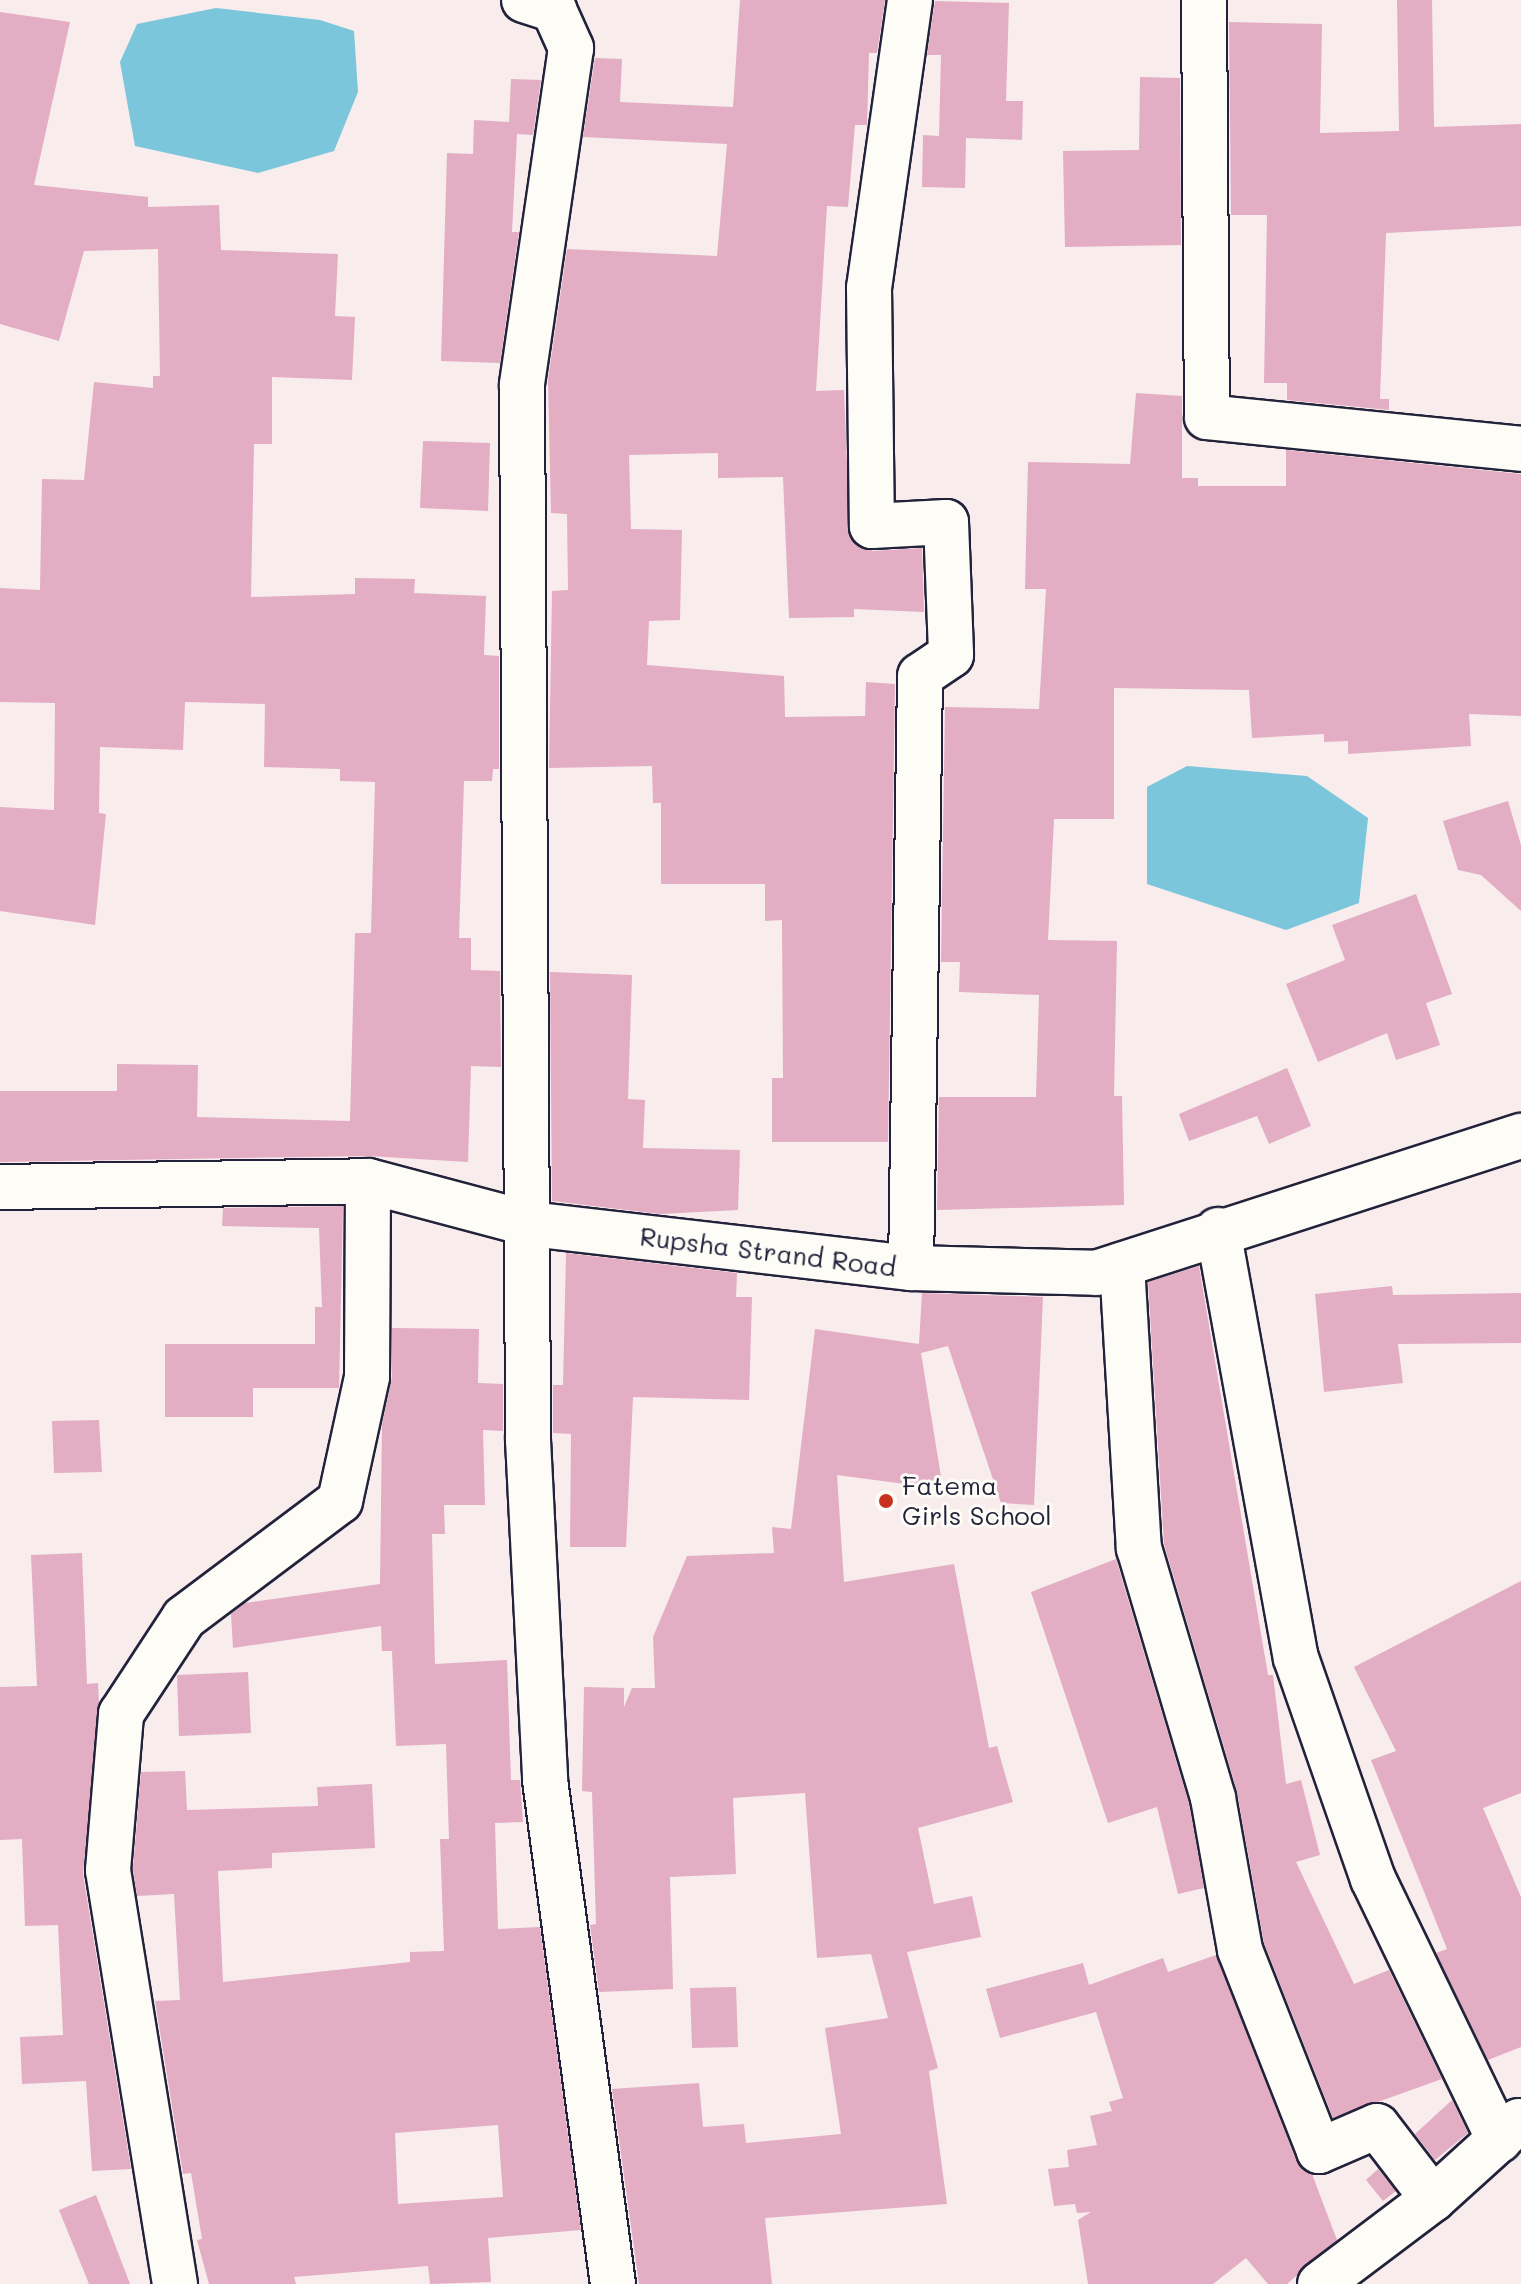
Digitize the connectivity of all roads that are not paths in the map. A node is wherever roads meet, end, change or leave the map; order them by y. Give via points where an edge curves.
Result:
1 (524, 0) edge
2 (910, 0) edge
3 (1204, 0) edge
4 (1521, 449) edge
5 (1521, 1136) edge
6 (368, 1181) junction
7 (0, 1187) edge
8 (530, 1224) junction
9 (1218, 1230) junction
10 (1122, 1265) junction
11 (911, 1268) junction
12 (1510, 2130) edge
13 (1433, 2199) junction
14 (175, 2284) edge
15 (613, 2284) edge
16 (1320, 2284) edge

1 - 8 street via 554,10 571,48 522,385
2 - 11 street via 869,288 872,526 946,522 951,655 920,676
3 - 4 street via 1207,417
5 - 9 street, Rupsha Strand Road
6 - 7 street, Rupsha Strand Road
6 - 8 street, Rupsha Strand Road
6 - 14 street via 367,1377 340,1501 184,1618 121,1714 108,1870
8 - 11 street, Rupsha Strand Road
8 - 15 street via 528,1440 545,1780
9 - 10 street, Rupsha Strand Road
9 - 12 street via 1296,1658 1373,1879
10 - 11 street, Rupsha Strand Road via 1096,1273
10 - 13 street via 1139,1548 1213,1798 1240,1950 1319,2151 1377,2126
12 - 13 street
13 - 16 street

